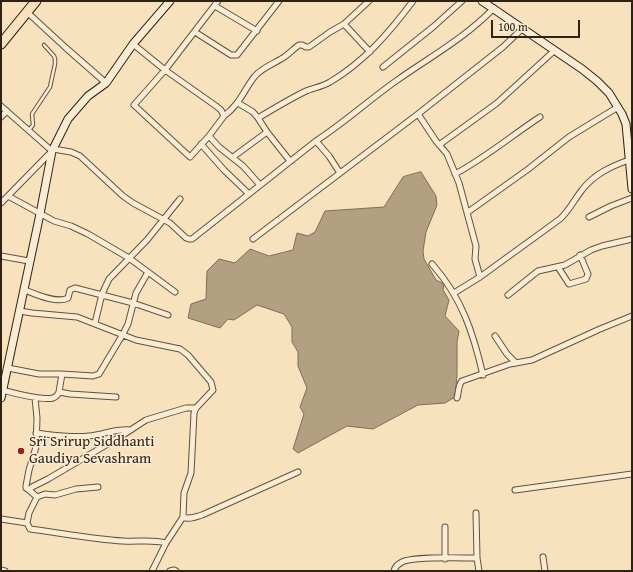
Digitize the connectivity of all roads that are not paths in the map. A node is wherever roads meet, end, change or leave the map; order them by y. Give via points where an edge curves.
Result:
1 (36, 1) edge
2 (170, 1) edge
3 (369, 1) edge
4 (413, 1) edge
5 (462, 1) edge
6 (482, 1) edge
7 (276, 2) edge
8 (217, 3) edge
9 (494, 8) junction
10 (27, 12) junction
11 (344, 24) junction
12 (523, 28) junction
13 (257, 31) junction
14 (195, 32) junction
15 (1, 44) edge
16 (133, 44) junction
17 (44, 45) dead end
18 (555, 50) junction
19 (370, 52) junction
20 (383, 67) dead end
21 (165, 70) junction
22 (106, 83) junction
23 (238, 103) junction
24 (1, 106) edge
25 (618, 107) junction
26 (7, 111) junction
27 (418, 114) junction
28 (224, 116) junction
29 (1, 117) edge
30 (540, 117) dead end
31 (258, 118) junction
32 (29, 130) junction
33 (266, 132) junction
34 (209, 136) junction
35 (316, 141) junction
36 (201, 144) junction
37 (439, 145) junction
38 (52, 150) junction
39 (233, 158) junction
40 (629, 160) junction
41 (290, 161) junction
42 (340, 173) junction
43 (455, 174) junction
44 (632, 182) edge
45 (260, 185) junction
46 (632, 189) edge
47 (249, 194) junction
48 (8, 196) junction
49 (632, 198) edge
50 (180, 199) dead end
51 (1, 204) edge
52 (468, 212) junction
53 (40, 214) junction
54 (589, 217) dead end
55 (163, 219) junction
56 (253, 239) dead end
57 (632, 240) edge
58 (580, 255) junction
59 (1, 256) edge
60 (129, 258) junction
61 (29, 261) junction
62 (432, 264) dead end
63 (558, 267) junction
64 (148, 272) junction
65 (480, 277) junction
66 (24, 290) junction
67 (175, 292) dead end
68 (454, 293) junction
69 (102, 294) junction
70 (508, 295) dead end
71 (133, 303) junction
72 (20, 311) junction
73 (168, 315) dead end
74 (632, 316) edge
75 (95, 323) junction
76 (123, 334) junction
77 (495, 336) dead end
78 (516, 363) junction
79 (8, 368) junction
80 (62, 374) junction
81 (483, 375) junction
82 (59, 392) junction
83 (2, 394) edge
84 (116, 397) dead end
85 (35, 398) junction
86 (457, 398) dead end
87 (196, 408) junction
88 (131, 430) junction
89 (36, 433) junction
90 (298, 472) dead end
91 (632, 474) edge
92 (98, 487) dead end
93 (29, 490) junction
94 (515, 490) dead end
95 (36, 497) junction
96 (476, 513) dead end
97 (183, 517) junction
98 (1, 519) edge
99 (27, 523) junction
100 (445, 528) dead end
101 (166, 542) junction
102 (543, 557) dead end
103 (477, 558) junction
104 (446, 559) junction
105 (1, 570) edge
106 (5, 571) edge
107 (152, 571) edge
108 (170, 571) edge
109 (176, 571) edge
110 (394, 571) edge
111 (479, 571) edge
112 (545, 571) edge

1 - 10 highway
2 - 16 street
3 - 11 street
4 - 19 street
5 - 20 street
6 - 9 street
7 - 13 street
8 - 13 street
8 - 14 street
9 - 12 street
9 - 35 street via 466,34 397,80
10 - 15 highway
10 - 22 street
11 - 19 street
11 - 23 street via 309,47 299,45 261,71
12 - 18 street
12 - 27 street via 503,47
13 - 14 street via 234,56
14 - 21 street
16 - 21 street
16 - 22 street
17 - 32 lane via 54,56 55,64 50,87 32,114 33,125
18 - 25 street via 597,81 609,92
18 - 37 street via 506,96
19 - 31 street via 328,83
21 - 28 street via 216,106
21 - 36 street via 134,105 190,157
22 - 38 street via 88,96 68,119
23 - 28 street
23 - 31 street
24 - 26 street
25 - 40 street via 626,124
25 - 52 street via 569,137
26 - 29 street
26 - 32 street
27 - 37 street
27 - 42 street
28 - 34 street
30 - 43 street via 485,157
31 - 33 street
32 - 38 street
33 - 39 street
33 - 41 street
34 - 36 street
34 - 39 street
35 - 41 street
35 - 42 street
36 - 47 street
37 - 43 street via 447,154
38 - 48 street
38 - 53 street
38 - 55 street via 71,152 80,156 123,196
39 - 45 street
40 - 44 street
40 - 65 street via 591,180 566,214
41 - 45 street
42 - 56 street
43 - 52 street
44 - 46 street
45 - 47 street
47 - 55 street via 189,239
48 - 51 street
48 - 53 street
49 - 54 street
50 - 55 street
52 - 65 street
53 - 60 street via 88,234
53 - 61 street
55 - 60 street
57 - 58 street via 602,246
58 - 63 street
58 - 63 street via 588,274 586,279 569,284
59 - 61 street
60 - 64 street
60 - 69 street via 109,279
61 - 66 street
62 - 68 street
63 - 70 street via 533,274
64 - 67 street
64 - 71 street
65 - 68 street
66 - 69 street via 44,298 64,300 68,298 70,290 75,288
66 - 72 street
68 - 81 street via 471,330
69 - 71 street
69 - 75 street
71 - 73 street
71 - 76 street
72 - 75 street via 71,316
72 - 79 street
74 - 78 street via 532,360
75 - 76 street
76 - 80 street via 99,374
76 - 87 street via 136,340 180,349 188,355 214,387
77 - 78 street
78 - 81 street
79 - 80 street via 39,374
79 - 83 street
80 - 82 street
81 - 86 street via 462,381
82 - 84 street
82 - 85 street via 52,398
83 - 85 street
85 - 89 street
87 - 88 street via 158,415
87 - 97 street via 191,473 184,493
88 - 89 street via 120,429 87,436
88 - 93 street
89 - 93 street via 36,447 26,486
90 - 97 street via 202,515 187,519
91 - 94 street
92 - 95 street
93 - 95 street
95 - 99 street via 28,513
96 - 103 street
97 - 101 street
98 - 99 street
99 - 101 street via 30,529 37,530 115,540
100 - 104 street
101 - 107 street
102 - 112 street
103 - 104 street
103 - 111 street
104 - 110 street via 406,560 397,565
105 - 106 street
108 - 109 street

